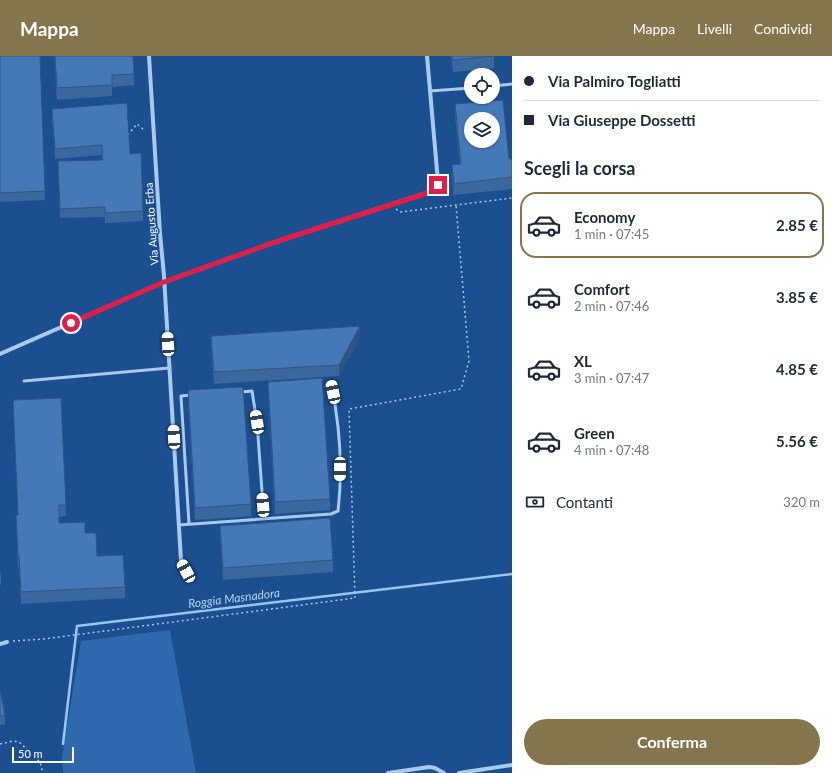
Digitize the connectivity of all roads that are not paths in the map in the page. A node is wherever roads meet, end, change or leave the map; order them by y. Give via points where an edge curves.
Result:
1 (149, 56) edge
2 (427, 56) edge
3 (512, 84) edge
4 (500, 85) edge
5 (464, 89) edge
6 (430, 91) junction
7 (164, 282) junction
8 (0, 354) edge
9 (169, 368) junction
10 (24, 381) dead end
11 (331, 384) dead end
12 (236, 392) edge
13 (197, 395) edge
14 (264, 519) junction
15 (189, 524) junction
16 (179, 525) junction
17 (192, 580) dead end
18 (7, 642) road end
19 (0, 644) edge
20 (512, 765) edge
21 (388, 773) edge
22 (444, 773) edge
23 (459, 773) edge

1 - 7 street, Via Augusto Erba
2 - 6 street
3 - 4 lane
5 - 6 lane
6 - 7 street via 438,187 434,191 278,241
7 - 8 street
7 - 9 street, Via Augusto Erba
9 - 10 lane
9 - 16 street, Via Augusto Erba
11 - 14 lane via 340,445 338,511 331,514
12 - 14 lane via 252,391 257,422
13 - 15 lane via 181,396
14 - 15 lane
15 - 16 lane
16 - 17 street, Via Augusto Erba via 181,561
18 - 19 street
20 - 23 street
21 - 22 street via 429,767

